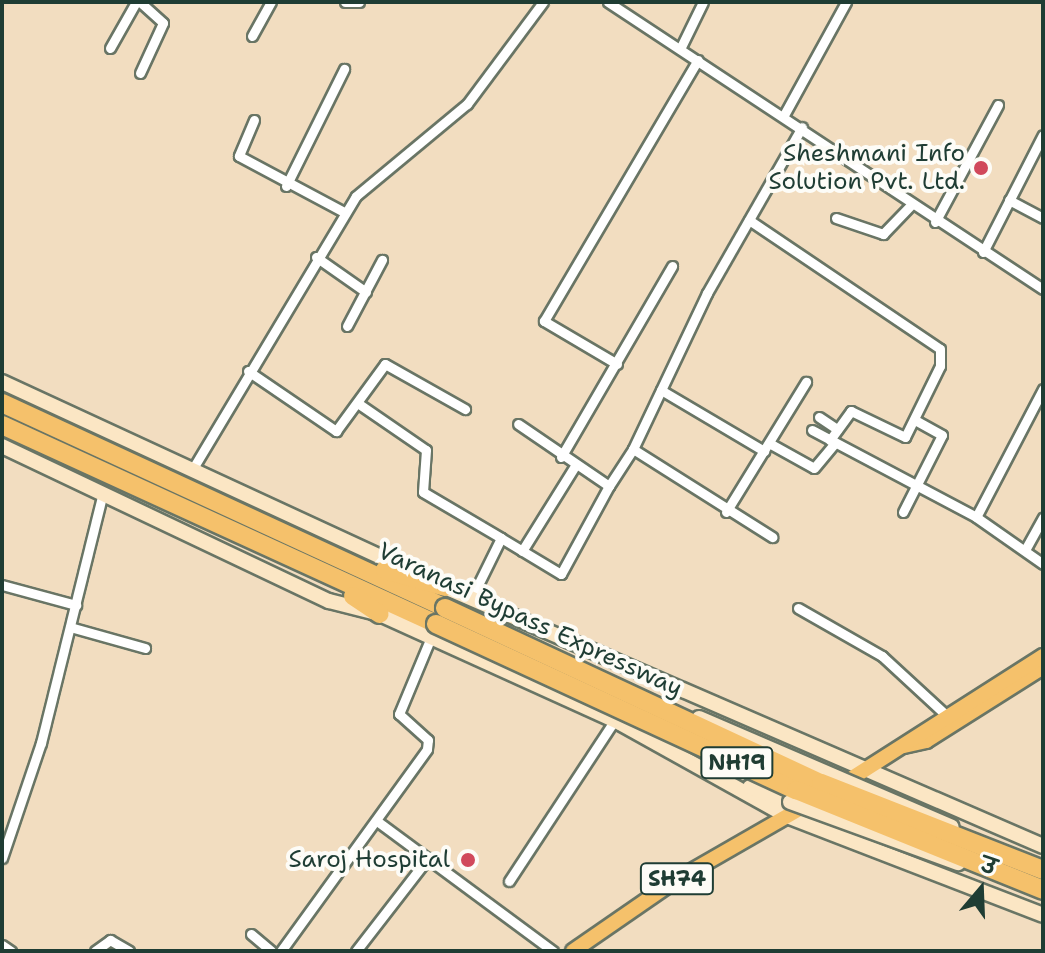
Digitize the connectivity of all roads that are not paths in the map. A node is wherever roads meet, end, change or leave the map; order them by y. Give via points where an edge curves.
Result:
1 (138, 2) edge
2 (271, 2) edge
3 (345, 2) edge
4 (359, 2) edge
5 (543, 2) edge
6 (608, 2) edge
7 (703, 2) edge
8 (846, 2) edge
9 (252, 36) dead end
10 (110, 48) dead end
11 (680, 49) junction
12 (698, 60) junction
13 (344, 69) dead end
14 (140, 73) dead end
15 (998, 105) dead end
16 (784, 115) junction
17 (254, 120) dead end
18 (802, 127) junction
19 (1043, 135) edge
20 (286, 186) junction
21 (1009, 200) junction
22 (910, 206) junction
23 (344, 212) junction
24 (836, 218) dead end
25 (1043, 218) edge
26 (749, 220) junction
27 (935, 222) junction
28 (983, 252) junction
29 (316, 257) junction
30 (382, 260) dead end
31 (672, 266) dead end
32 (1043, 289) edge
33 (366, 292) junction
34 (347, 326) dead end
35 (617, 364) junction
36 (248, 371) junction
37 (2, 382) edge
38 (806, 382) dead end
39 (1043, 389) edge
40 (661, 390) junction
41 (2, 403) edge
42 (359, 404) junction
43 (465, 409) dead end
44 (819, 417) dead end
45 (915, 420) junction
46 (518, 424) dead end
47 (2, 425) edge
48 (837, 429) junction
49 (812, 430) dead end
50 (833, 442) junction
51 (2, 446) edge
52 (766, 447) junction
53 (633, 449) junction
54 (561, 457) junction
55 (575, 466) junction
56 (192, 470) junction
57 (916, 485) junction
58 (609, 486) junction
59 (103, 493) junction
60 (726, 512) junction
61 (903, 512) dead end
62 (976, 517) junction
63 (1043, 518) edge
64 (772, 537) dead end
65 (501, 538) junction
66 (311, 545) junction
67 (1025, 550) junction
68 (522, 551) junction
69 (1043, 564) edge
70 (312, 568) junction
71 (2, 585) edge
72 (445, 587) junction
73 (471, 599) junction
74 (76, 605) junction
75 (798, 608) dead end
76 (380, 614) junction
77 (437, 623) junction
78 (70, 627) junction
79 (145, 648) dead end
80 (1043, 656) edge
81 (1043, 667) edge
82 (947, 716) junction
83 (614, 721) junction
84 (900, 747) junction
85 (863, 773) junction
86 (789, 809) junction
87 (377, 821) junction
88 (1043, 846) edge
89 (2, 858) edge
90 (428, 858) junction
91 (1043, 870) edge
92 (509, 881) dead end
93 (1020, 881) junction
94 (1043, 890) edge
95 (1043, 915) edge
96 (251, 934) dead end
97 (2, 946) edge
98 (11, 951) edge
99 (95, 951) edge
100 (129, 951) edge
101 (271, 951) edge
102 (281, 951) edge
103 (356, 951) edge
104 (553, 951) edge
105 (573, 951) edge

1 - 10 street
1 - 14 street via 163,23
2 - 9 street
3 - 4 street
5 - 23 street via 467,104 379,172
6 - 11 street
7 - 11 street
8 - 16 street
11 - 12 street
12 - 16 street
12 - 35 street via 544,321
13 - 20 street
15 - 27 street
16 - 18 street
17 - 20 street via 239,156
18 - 22 street
18 - 26 street
19 - 21 street
20 - 23 street
21 - 25 street
21 - 28 street
22 - 24 street via 883,234
22 - 27 street
23 - 29 street
26 - 40 street
26 - 45 street via 940,349
27 - 28 street
28 - 32 street
29 - 33 street
29 - 36 street
30 - 33 street
31 - 35 street
33 - 34 street
35 - 54 street
36 - 42 street via 336,431
36 - 56 street
37 - 56 street
38 - 52 street
39 - 62 street
40 - 52 street
40 - 53 street
41 - 66 highway, Varanasi Bypass Expressway / NH19
42 - 43 street via 385,364
42 - 65 street via 426,450 423,492
44 - 48 street
45 - 48 street via 901,437 851,411
45 - 57 street via 942,435
46 - 54 street
47 - 70 highway, Varanasi Bypass Expressway / NH19
48 - 50 street
49 - 50 street
50 - 52 street via 814,468
50 - 57 street
51 - 59 street
52 - 60 street
53 - 58 street
53 - 60 street
54 - 55 street
55 - 58 street
55 - 68 street
56 - 72 street
57 - 61 street
57 - 62 street
58 - 68 street via 561,574
59 - 74 street
59 - 76 street via 329,601
60 - 64 street
62 - 67 street
63 - 67 street
65 - 68 street
65 - 73 street
66 - 72 highway
66 - 77 highway, Varanasi Bypass Expressway / NH19
67 - 69 street
70 - 76 highway
70 - 77 highway, Varanasi Bypass Expressway / NH19
71 - 74 street
72 - 73 street
73 - 85 street
74 - 78 street
75 - 82 street via 882,656
76 - 77 street
77 - 83 street
77 - 87 street via 399,714 428,740 427,749
77 - 91 highway, Varanasi Bypass Expressway / NH19, bridge via 639,696 821,783
77 - 93 highway, Varanasi Bypass Expressway / NH19, bridge via 796,790
78 - 79 street
78 - 89 street
80 - 82 main road, SH74
81 - 84 main road, SH74 via 926,741
82 - 84 main road, SH74
83 - 86 street
83 - 92 street
84 - 85 main road, SH74
85 - 86 main road, SH74
85 - 88 street
86 - 93 street, bridge
86 - 95 street
86 - 105 main road, SH74
87 - 90 street
87 - 102 street
90 - 103 street
90 - 104 street
93 - 94 highway, Varanasi Bypass Expressway / NH19, bridge
96 - 101 street
97 - 98 street
99 - 100 street via 110,940

